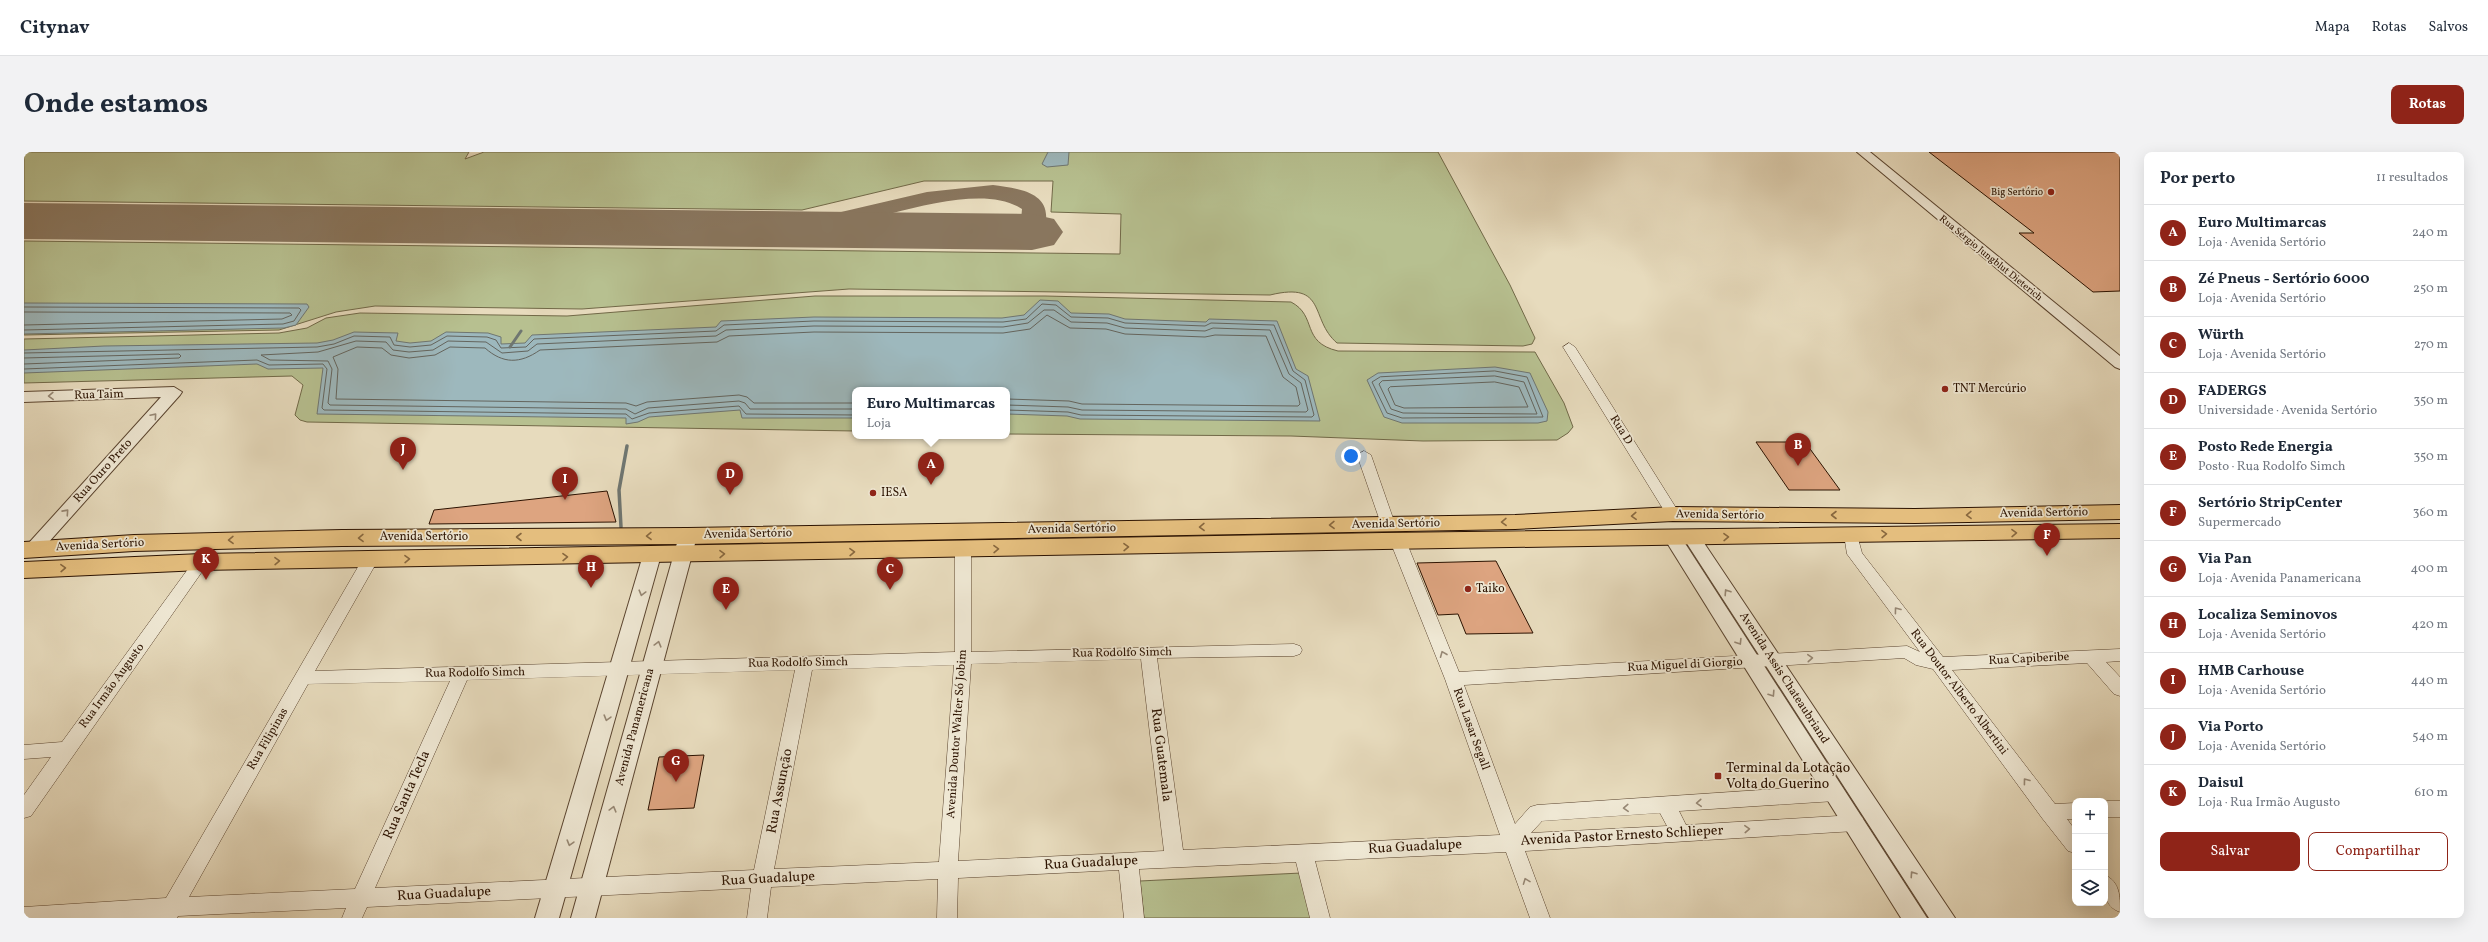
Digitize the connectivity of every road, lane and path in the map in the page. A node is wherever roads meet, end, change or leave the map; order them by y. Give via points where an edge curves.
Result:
1 (1863, 152) edge
2 (1569, 347) dead end
3 (2120, 364) edge
4 (174, 392) joint
5 (24, 397) edge
6 (1364, 455) dead end
7 (2120, 512) edge
8 (1673, 514) junction
9 (1755, 515) junction
10 (2120, 531) edge
11 (1393, 532) junction
12 (1851, 535) junction
13 (1682, 538) junction
14 (685, 545) junction
15 (28, 550) edge
16 (963, 550) junction
17 (652, 556) junction
18 (370, 560) junction
19 (201, 562) junction
20 (24, 570) edge
21 (1294, 650) dead end
22 (1148, 652) junction
23 (2120, 655) edge
24 (2091, 656) junction
25 (963, 657) junction
26 (1761, 660) junction
27 (805, 664) junction
28 (1938, 664) junction
29 (652, 668) junction
30 (621, 670) junction
31 (462, 673) junction
32 (303, 678) junction
33 (1453, 679) junction
34 (2120, 689) edge
35 (67, 749) junction
36 (24, 752) edge
37 (1835, 793) junction
38 (1665, 805) junction
39 (2108, 809) edge
40 (2120, 809) edge
41 (24, 810) edge
42 (2072, 811) edge
43 (2049, 812) junction
44 (1854, 823) junction
45 (1680, 833) junction
46 (2072, 841) edge
47 (1512, 843) junction
48 (1303, 853) junction
49 (1175, 859) junction
50 (1128, 861) junction
51 (948, 870) junction
52 (762, 879) junction
53 (591, 888) junction
54 (2108, 888) edge
55 (556, 889) junction
56 (360, 898) junction
57 (1930, 898) junction
58 (2120, 903) edge
59 (1909, 909) edge
60 (170, 912) edge
61 (24, 916) edge
62 (352, 918) edge
63 (547, 918) edge
64 (583, 918) edge
65 (756, 918) edge
66 (947, 918) edge
67 (1134, 918) edge
68 (1320, 918) edge
69 (1540, 918) edge
70 (1943, 918) edge

1 - 3 street, Rua Sérgio Jungblut Dieterich
2 - 8 street, Rua D
4 -> 5 street, Rua Taim
15 -> 4 street, Rua Ouro Preto
6 - 11 street, Rua Lasar Segall
7 -> 9 main road, Avenida Sertório via 1915,516
8 - 9 main road, Avenida Sertório
8 -> 11 main road, Avenida Sertório
9 - 13 main road via 1683,522 1674,528
12 -> 10 main road, Avenida Sertório
11 - 13 main road, Avenida Sertório
11 -> 14 main road, Avenida Sertório
16 -> 11 main road, Avenida Sertório
33 -> 11 street, Rua Lasar Segall
13 -> 12 main road, Avenida Sertório
28 -> 12 street, Rua Doutor Alberto Albertini via 1855,554
13 - 26 street, Avenida Assis Chateaubriand
14 -> 15 main road, Avenida Sertório via 327,538 150,542
14 -> 16 main road, Avenida Sertório
14 - 17 main road, Avenida Sertório
29 -> 14 street, Avenida Panamericana
16 - 25 street, Avenida Doutor Walter Só Jobim
18 -> 17 main road, Avenida Sertório
17 -> 30 street
19 -> 18 main road, Avenida Sertório
18 - 32 street, Rua Filipinas
20 -> 19 main road, Avenida Sertório
19 - 35 street, Rua Irmão Augusto
21 - 22 street, Rua Rodolfo Simch
22 - 25 street, Rua Rodolfo Simch
22 - 49 street, Rua Guatemala
23 - 24 street, Rua Capiberibe
24 - 28 street, Rua Capiberibe
24 - 34 street
25 - 27 street, Rua Rodolfo Simch
25 - 51 street, Avenida Doutor Walter Só Jobim
26 -> 28 street, Rua Miguel di Giorgio via 1907,652 1922,661
26 - 33 street, Rua Miguel di Giorgio
26 -> 37 street, Avenida Assis Chateaubriand
57 -> 26 street, Avenida Assis Chateaubriand
27 - 29 street, Rua Rodolfo Simch
27 - 52 street, Rua Assunção
43 -> 28 street, Rua Doutor Alberto Albertini
29 - 30 street, Rua Rodolfo Simch
53 -> 29 street, Avenida Panamericana
30 - 31 street, Rua Rodolfo Simch
30 -> 55 street
31 - 32 street, Rua Rodolfo Simch
31 - 56 street, Rua Santa Tecla
32 - 60 street, Rua Filipinas
33 - 47 street, Rua Lasar Segall
35 - 36 street
35 - 41 street, Rua Irmão Augusto
37 -> 38 street, Avenida Pastor Ernesto Schlieper
37 - 44 street, Avenida Assis Chateaubriand
38 - 45 street
38 -> 47 street, Avenida Pastor Ernesto Schlieper via 1535,813
39 - 40 street
42 - 43 street
43 - 46 street, Rua Doutor Alberto Albertini
45 -> 44 street, Avenida Pastor Ernesto Schlieper
44 - 59 street, Avenida Assis Chateaubriand
45 - 47 street, Avenida Pastor Ernesto Schlieper
47 - 48 street, Rua Guadalupe
69 -> 47 street, Rua Lasar Segall
48 - 49 street, Rua Guadalupe
48 - 68 street
49 - 50 street, Rua Guadalupe
50 - 51 street, Rua Guadalupe
50 - 67 street
51 - 52 street, Rua Guadalupe
51 - 66 street, Avenida Doutor Walter Só Jobim
52 - 53 street, Rua Guadalupe
52 - 65 street, Rua Assunção
53 - 55 street, Rua Guadalupe
53 - 64 street, Avenida Panamericana
54 - 58 street
55 - 56 street, Rua Guadalupe
55 - 63 street
56 - 60 street, Rua Guadalupe
56 - 62 street, Rua Santa Tecla
57 - 59 street
57 - 70 street, Avenida Assis Chateaubriand
60 - 61 street, Rua Guadalupe

